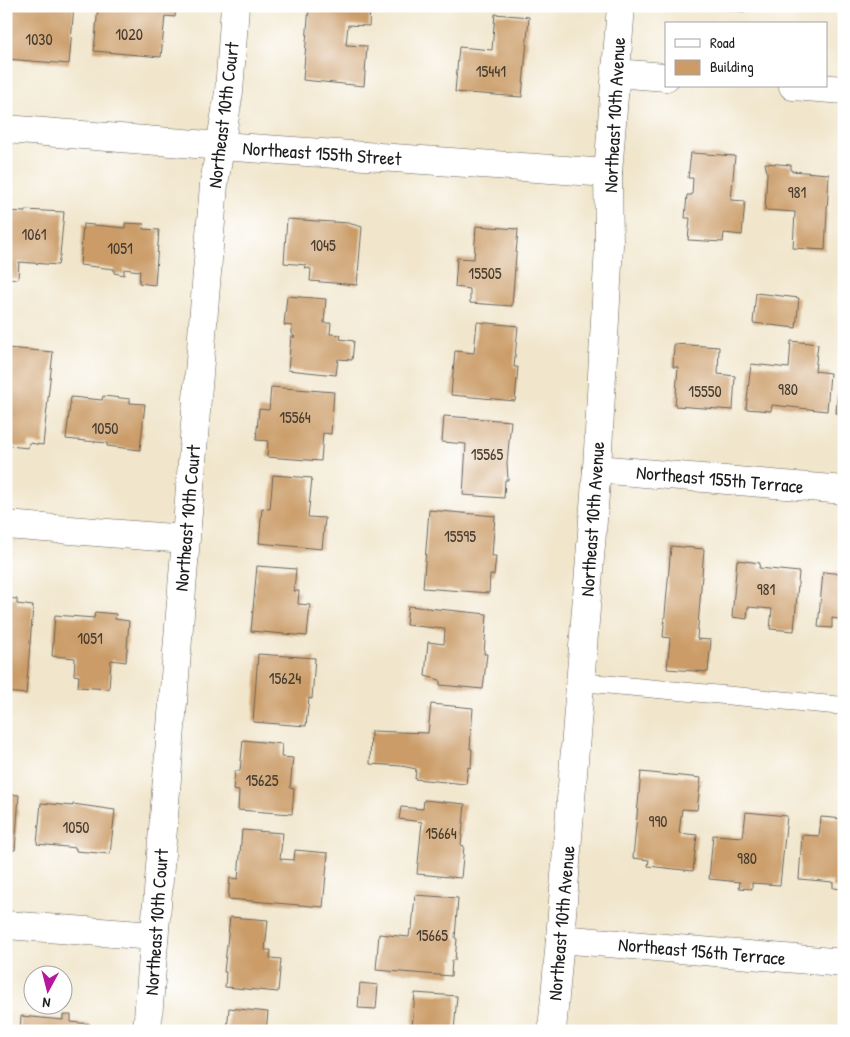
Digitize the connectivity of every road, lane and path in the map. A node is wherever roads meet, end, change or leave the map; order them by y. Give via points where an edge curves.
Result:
1 (235, 6) edge
2 (620, 6) edge
3 (616, 73) junction
4 (665, 77) edge
5 (818, 88) edge
6 (844, 90) edge
7 (6, 129) edge
8 (220, 146) junction
9 (608, 173) junction
10 (597, 469) junction
11 (844, 490) edge
12 (6, 525) edge
13 (186, 539) junction
14 (580, 682) junction
15 (844, 706) edge
16 (6, 925) edge
17 (154, 936) junction
18 (560, 939) junction
19 (844, 963) edge
20 (147, 1031) edge
21 (552, 1031) edge

1 - 8 street, Northeast 10th Court via 229,92
2 - 3 street, Northeast 10th Avenue
3 - 4 street
3 - 9 street, Northeast 10th Avenue
5 - 6 street
7 - 8 street, Northeast 155th Street
8 - 9 street, Northeast 155th Street
8 - 13 street, Northeast 10th Court via 214,184
9 - 10 street, Northeast 10th Avenue via 609,245
10 - 11 street, Northeast 155th Terrace
10 - 14 street, Northeast 10th Avenue
12 - 13 street
13 - 17 street, Northeast 10th Court
14 - 15 lane
14 - 18 street, Northeast 10th Avenue
16 - 17 street
17 - 20 street, Northeast 10th Court
18 - 19 street, Northeast 156th Terrace
18 - 21 street, Northeast 10th Avenue

